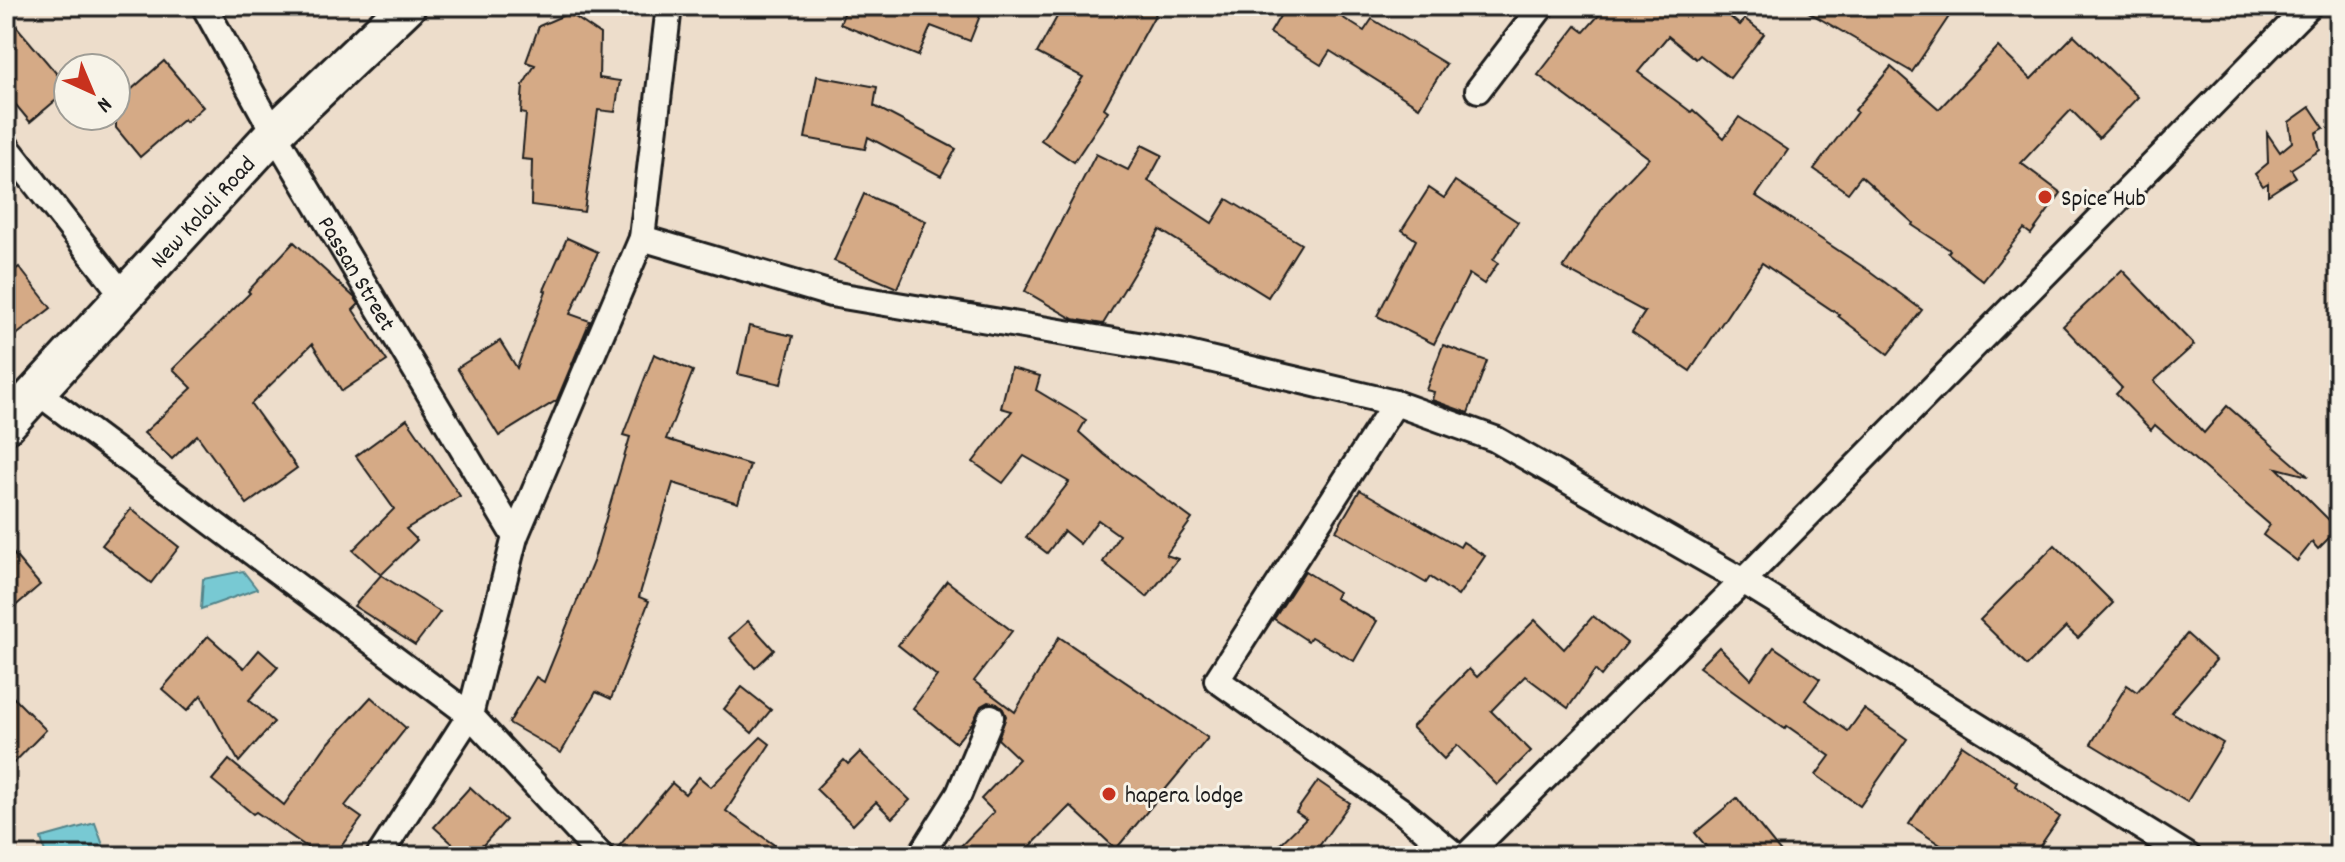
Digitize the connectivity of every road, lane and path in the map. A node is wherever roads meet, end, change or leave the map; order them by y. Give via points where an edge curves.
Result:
1 (204, 6) edge
2 (407, 6) edge
3 (669, 6) edge
4 (1542, 6) edge
5 (2309, 6) edge
6 (1478, 90) dead end
7 (274, 133) junction
8 (6, 146) edge
9 (642, 238) junction
10 (123, 295) junction
11 (36, 391) junction
12 (1395, 403) junction
13 (6, 425) edge
14 (515, 537) junction
15 (1743, 581) junction
16 (470, 715) junction
17 (991, 717) dead end
18 (379, 856) edge
19 (601, 856) edge
20 (920, 856) edge
21 (1456, 856) edge
22 (1466, 856) edge
23 (2188, 856) edge

1 - 7 street, Passan Street
2 - 7 street, New Kololi Road
3 - 9 street
4 - 6 street
5 - 15 street
7 - 10 street, New Kololi Road
7 - 14 street, Passan Street
8 - 10 street
9 - 12 street via 831,294 1180,352
9 - 14 street
10 - 11 street, New Kololi Road
11 - 13 street, New Kololi Road
11 - 16 street
12 - 15 street via 1495,439
12 - 21 street via 1217,680 1403,812
14 - 16 street
15 - 22 street
15 - 23 street
16 - 18 street
16 - 19 street
17 - 20 street via 959,794

